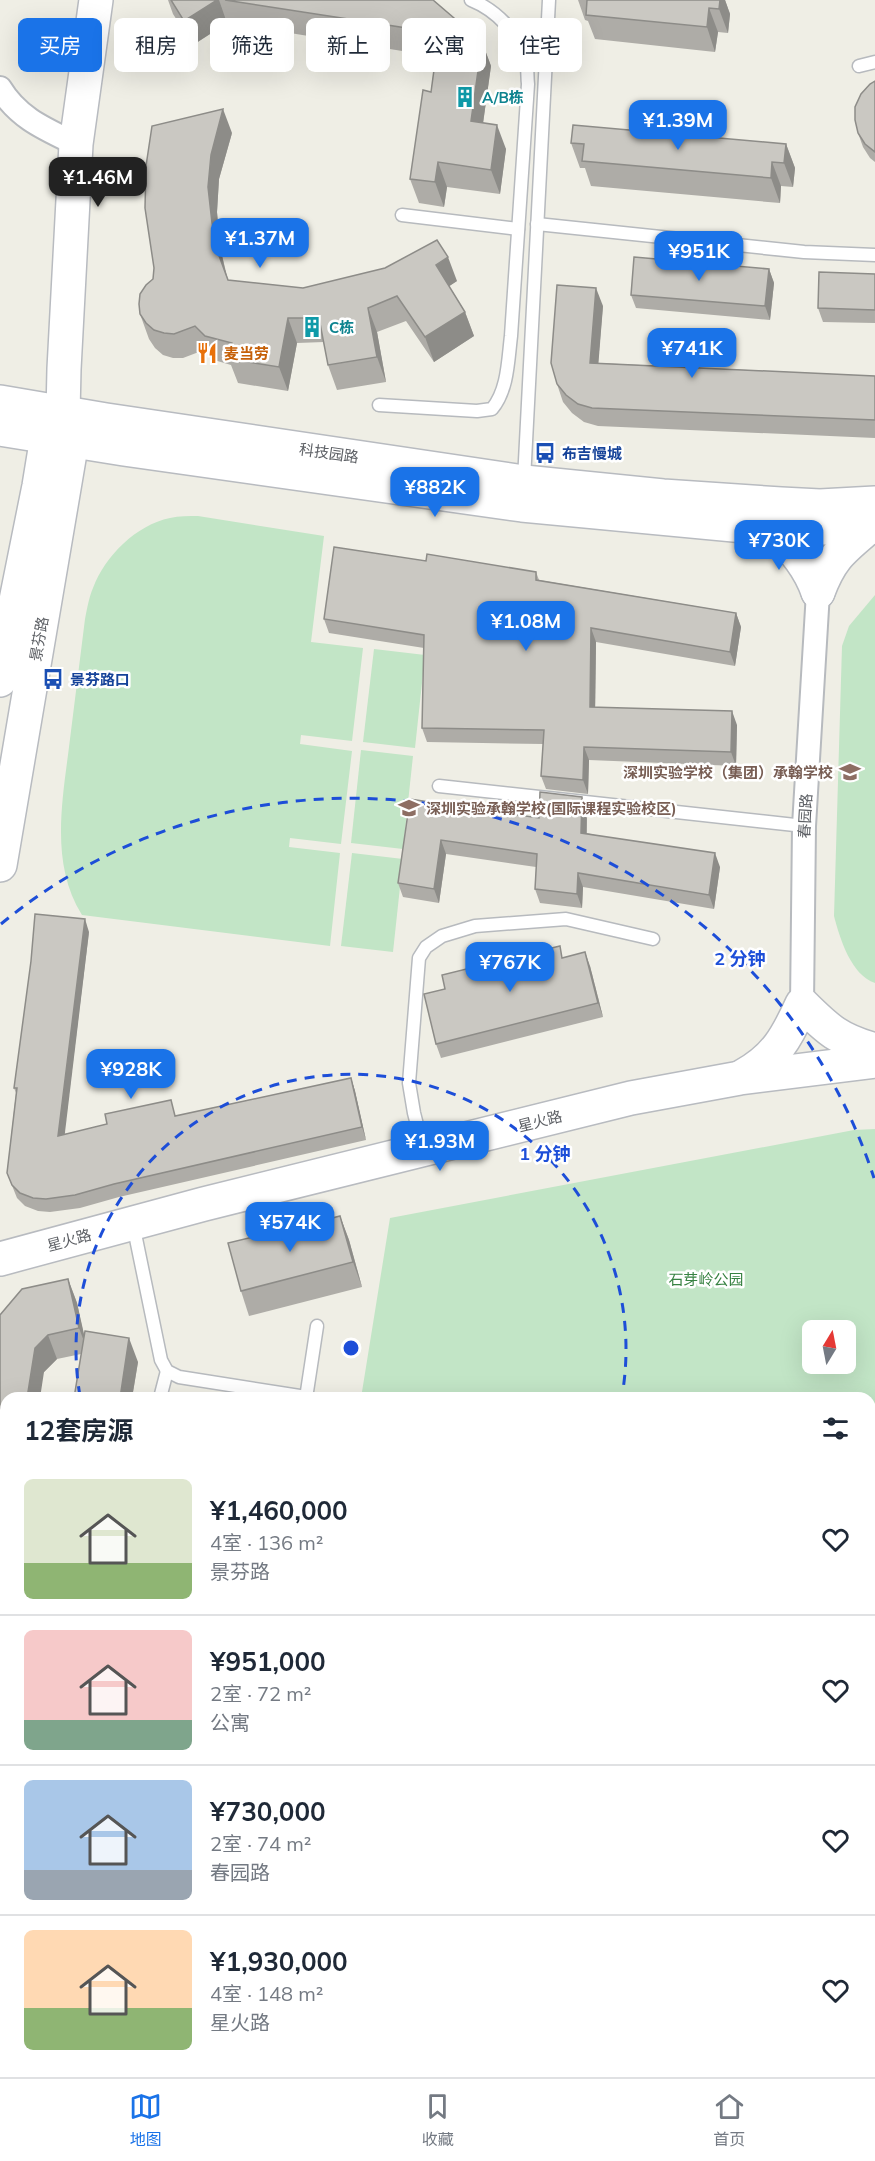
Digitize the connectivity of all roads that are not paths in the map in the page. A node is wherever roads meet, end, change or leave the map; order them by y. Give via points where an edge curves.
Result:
1 (96, 0) edge
2 (471, 0) edge
3 (549, 0) edge
4 (875, 62) edge
5 (859, 66) dead end
6 (0, 88) edge
7 (76, 144) junction
8 (402, 215) dead end
9 (537, 224) junction
10 (518, 229) junction
11 (875, 255) edge
12 (0, 402) edge
13 (379, 405) dead end
14 (0, 429) edge
15 (61, 430) junction
16 (524, 482) junction
17 (873, 519) edge
18 (775, 530) junction
19 (818, 592) junction
20 (0, 674) edge
21 (439, 786) dead end
22 (804, 826) junction
23 (0, 865) edge
24 (653, 939) dead end
25 (802, 1004) junction
26 (875, 1050) edge
27 (875, 1061) edge
28 (740, 1078) junction
29 (423, 1149) junction
30 (133, 1223) junction
31 (0, 1259) edge
32 (317, 1326) dead end
33 (167, 1371) junction
34 (162, 1392) edge
35 (274, 1392) edge
36 (307, 1392) edge

1 - 7 street, 景芬路
2 - 10 lane via 502,19 526,60 528,84
3 - 9 lane
4 - 5 lane
6 - 7 street via 10,104 42,128
7 - 15 street, 景芬路
8 - 10 lane
9 - 11 lane via 804,252
9 - 16 lane
10 - 13 lane via 511,336 500,400 492,409 477,411
12 - 15 street, 科技园路
14 - 15 street, 科技园路
15 - 16 street, 科技园路
15 - 18 street, 科技园路 via 522,505
15 - 20 street, 景芬路 via 39,486
15 - 23 street, 景芬路
16 - 17 street, 科技园路 via 819,506
17 - 18 street, 科技园路
17 - 19 street, 春园路 via 834,559
18 - 19 street, 春园路 via 801,558
19 - 22 street, 春园路
21 - 22 lane
22 - 25 street, 春园路
24 - 29 lane via 566,919 475,926 442,936 426,947 419,958 409,1083
25 - 26 street via 832,1033
25 - 28 street, 春园路 via 776,1052
27 - 28 street, 星火路
28 - 29 street, 星火路 via 631,1098
29 - 30 street, 星火路
30 - 31 street, 星火路
30 - 33 lane via 161,1360
32 - 36 lane
33 - 34 lane
33 - 35 lane via 179,1377

